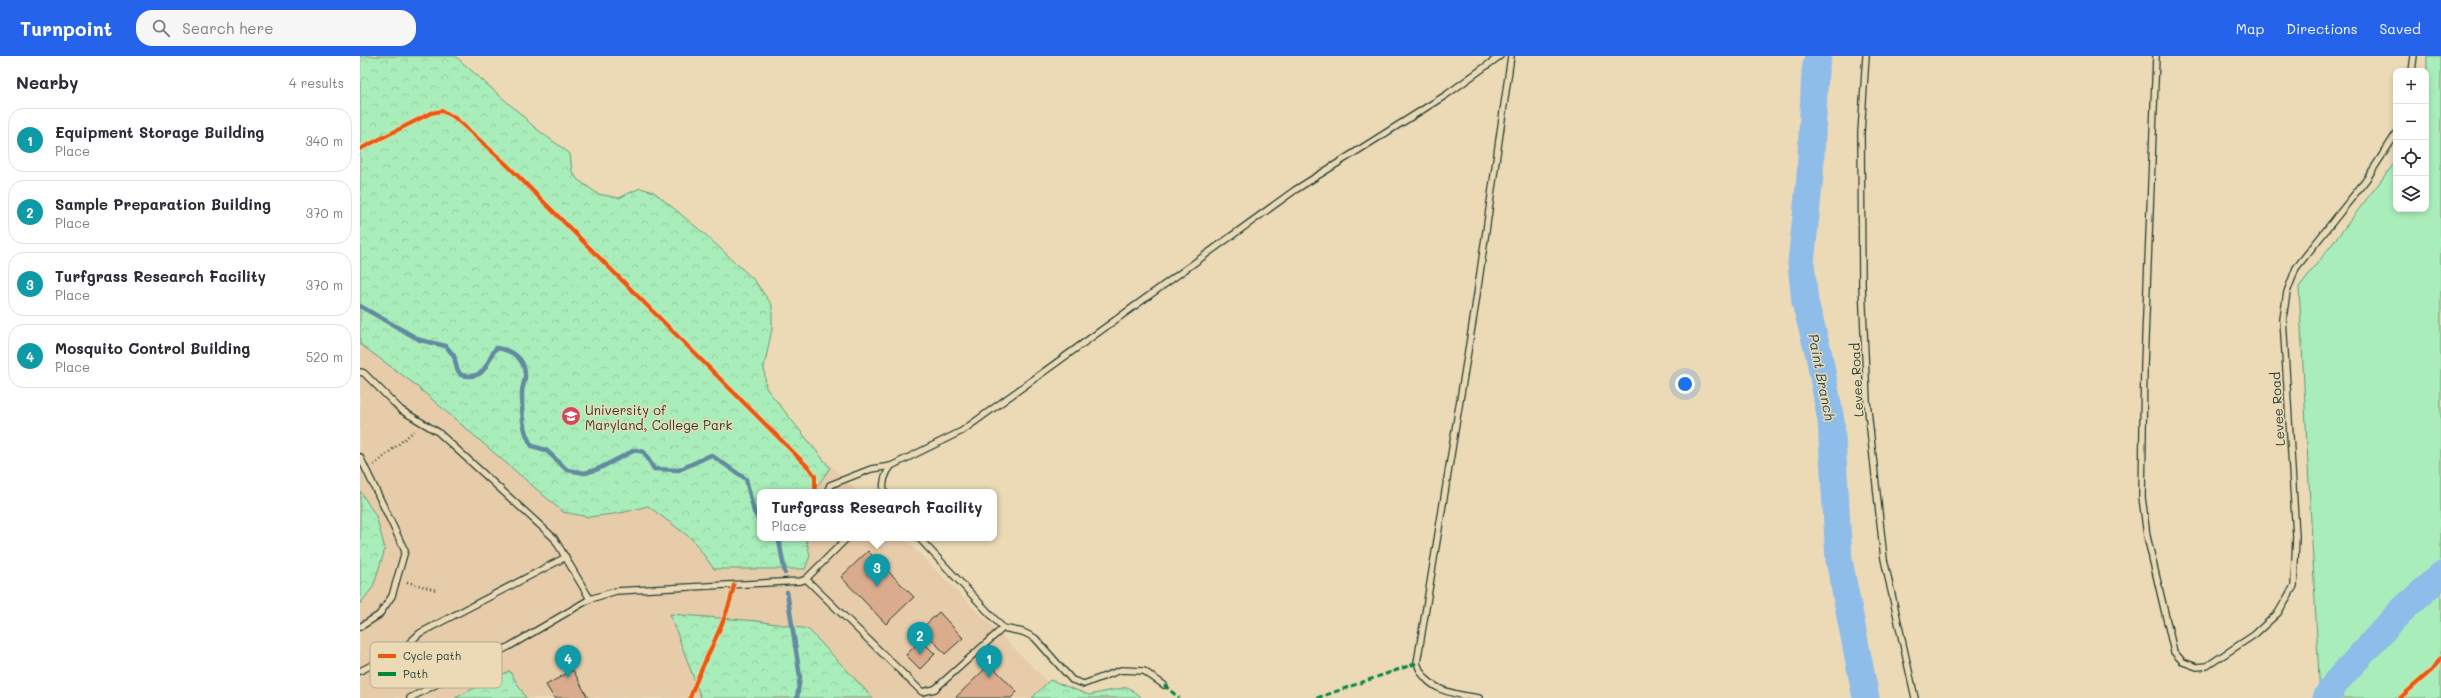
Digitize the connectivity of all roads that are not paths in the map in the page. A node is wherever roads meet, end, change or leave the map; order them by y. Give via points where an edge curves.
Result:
1 (1500, 56) edge
2 (1511, 56) edge
3 (1866, 56) edge
4 (2156, 56) edge
5 (2414, 56) edge
6 (2412, 68) edge
7 (2393, 139) edge
8 (360, 372) edge
9 (360, 457) edge
10 (891, 466) junction
11 (828, 489) edge
12 (884, 489) edge
13 (844, 541) edge
14 (922, 541) edge
15 (566, 558) junction
16 (806, 579) junction
17 (590, 599) junction
18 (360, 627) edge
19 (1003, 628) junction
20 (410, 642) edge
21 (502, 650) edge
22 (370, 665) edge
23 (360, 670) edge
24 (1164, 686) dead end
25 (429, 688) edge
26 (410, 698) edge
27 (1479, 698) edge
28 (1915, 698) edge

1 - 10 lane via 1446,96 1295,190 962,431
2 - 27 lane via 1475,308 1417,663 1421,674 1431,685 1451,693
3 - 28 lane, Levee Road via 1861,133 1862,285 1867,401 1884,559
4 - 7 lane, Levee Road via 2144,365 2142,497 2147,536 2174,652 2183,662 2196,667 2207,666 2254,635 2278,613 2294,586 2296,536 2283,319 2287,292 2296,268 2366,180
5 - 6 lane
8 - 15 lane via 401,410 438,432 554,538
9 - 18 lane via 405,551 392,596 379,615
10 - 11 lane via 871,469 830,485
10 - 12 lane via 885,474
13 - 16 lane
14 - 19 lane
15 - 17 lane
15 - 20 lane via 420,633
16 - 17 lane via 797,582 616,591
16 - 19 lane via 922,692 934,689
17 - 21 lane
19 - 24 lane via 1023,632 1035,638 1072,680 1084,684 1122,670 1144,671
22 - 23 lane
25 - 26 lane

